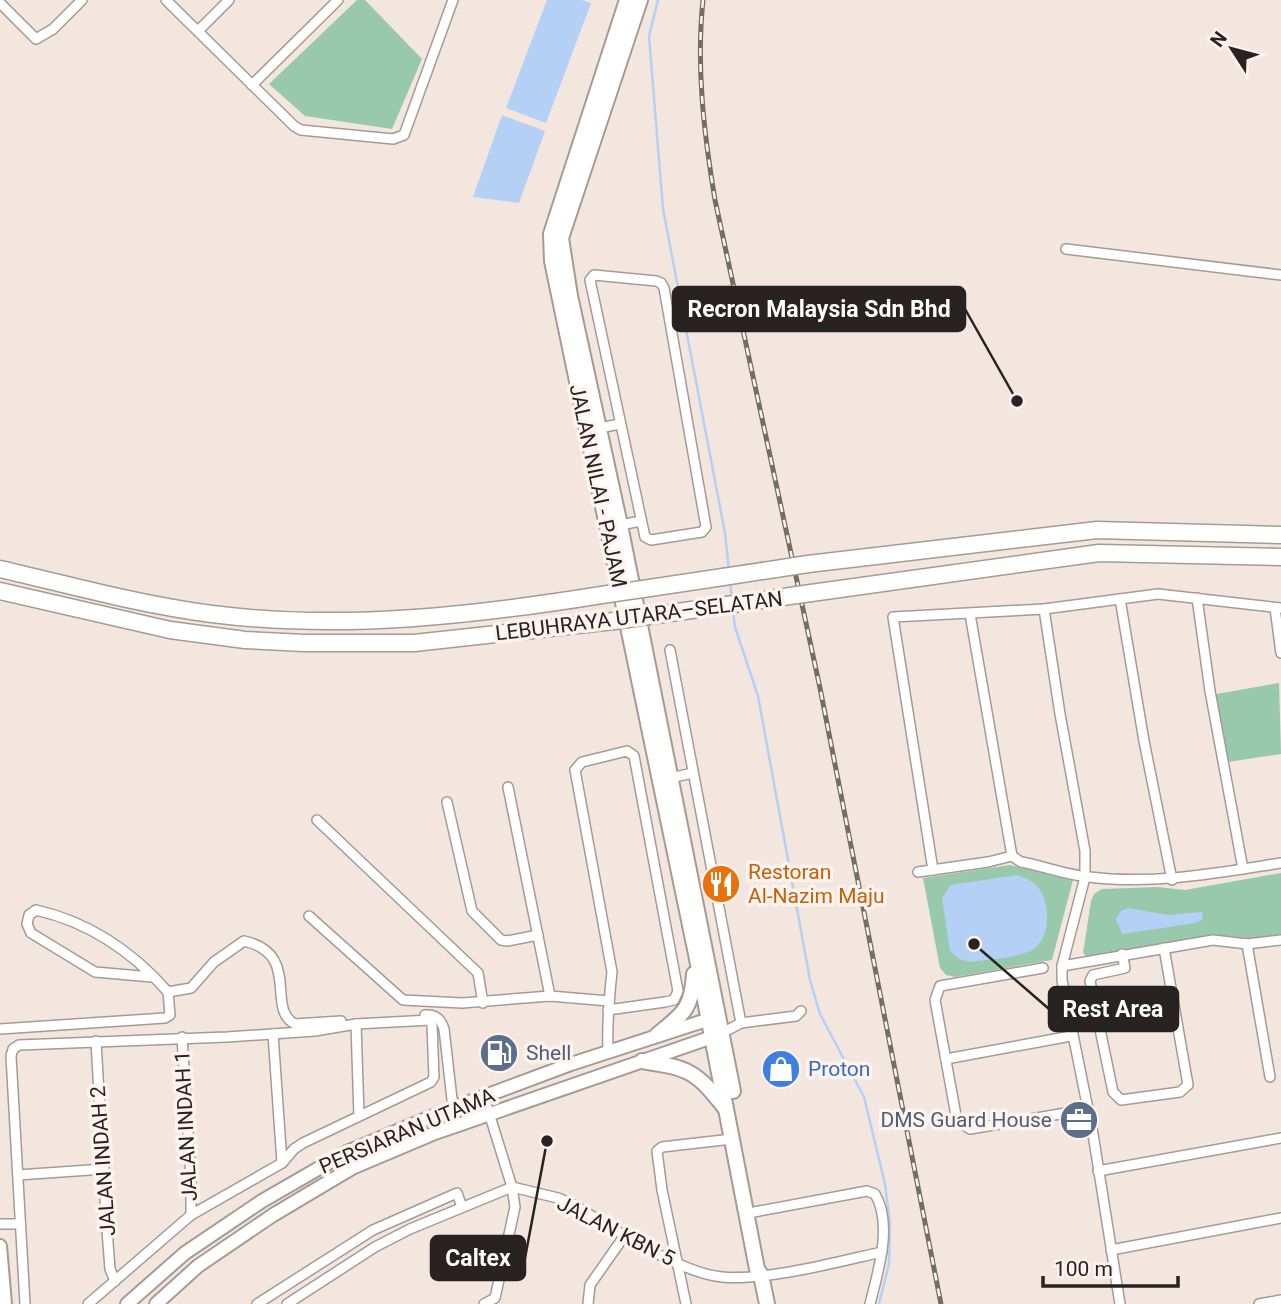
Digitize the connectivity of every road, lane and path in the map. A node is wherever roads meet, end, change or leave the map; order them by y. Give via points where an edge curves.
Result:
1 (82, 0) edge
2 (166, 0) edge
3 (229, 0) edge
4 (338, 0) edge
5 (453, 0) edge
6 (627, 0) edge
7 (640, 0) edge
8 (0, 2) edge
9 (198, 31) junction
10 (252, 85) junction
11 (1066, 249) dead end
12 (1281, 275) edge
13 (620, 424) junction
14 (592, 430) junction
15 (641, 521) junction
16 (620, 525) junction
17 (1281, 535) edge
18 (1281, 557) edge
19 (0, 569) edge
20 (0, 591) edge
21 (1197, 597) junction
22 (1120, 599) junction
23 (1278, 608) edge
24 (1044, 609) junction
25 (970, 614) junction
26 (670, 650) dead end
27 (1281, 653) edge
28 (693, 773) junction
29 (670, 778) junction
30 (508, 787) dead end
31 (447, 802) dead end
32 (317, 820) dead end
33 (1012, 856) junction
34 (1281, 863) edge
35 (1243, 869) junction
36 (933, 870) junction
37 (918, 872) dead end
38 (1085, 877) junction
39 (1172, 880) junction
40 (309, 916) dead end
41 (538, 935) junction
42 (1281, 940) edge
43 (1247, 944) junction
44 (1164, 948) junction
45 (695, 954) junction
46 (1122, 954) junction
47 (1062, 966) junction
48 (1043, 968) dead end
49 (152, 977) junction
50 (168, 992) junction
51 (550, 996) junction
52 (483, 1003) junction
53 (608, 1005) junction
54 (800, 1011) dead end
55 (713, 1018) junction
56 (741, 1023) junction
57 (356, 1024) junction
58 (0, 1029) edge
59 (273, 1034) junction
60 (657, 1035) junction
61 (717, 1035) junction
62 (1071, 1036) junction
63 (182, 1037) junction
64 (96, 1041) junction
65 (608, 1050) junction
66 (946, 1059) junction
67 (642, 1061) junction
68 (1270, 1077) dead end
69 (484, 1097) junction
70 (453, 1108) junction
71 (726, 1109) junction
72 (1072, 1112) dead end
73 (489, 1114) junction
74 (359, 1116) junction
75 (1281, 1138) edge
76 (732, 1139) junction
77 (282, 1163) junction
78 (104, 1169) junction
79 (1098, 1171) junction
80 (18, 1175) junction
81 (512, 1187) junction
82 (462, 1207) junction
83 (754, 1212) junction
84 (191, 1214) junction
85 (1281, 1218) edge
86 (0, 1224) edge
87 (20, 1224) junction
88 (625, 1235) junction
89 (0, 1246) edge
90 (1111, 1250) junction
91 (882, 1252) junction
92 (336, 1253) junction
93 (677, 1264) junction
94 (345, 1266) junction
95 (761, 1275) junction
96 (115, 1280) junction
97 (1281, 1300) edge
98 (5, 1304) edge
99 (25, 1304) edge
100 (88, 1304) edge
101 (127, 1304) edge
102 (156, 1304) edge
103 (257, 1304) edge
104 (287, 1304) edge
105 (484, 1304) edge
106 (588, 1304) edge
107 (686, 1304) edge
108 (767, 1304) edge
109 (870, 1304) edge
110 (1120, 1304) edge
111 (1259, 1304) edge

1 - 8 street via 36,39
2 - 9 street
3 - 9 street
4 - 10 street
5 - 10 street via 404,135 393,139 301,130
6 - 14 main road, JALAN NILAI - PAJAM via 551,234 554,274
7 - 14 main road, JALAN NILAI - PAJAM via 561,238
9 - 10 street
11 - 12 street
13 - 14 street
13 - 15 street
13 - 15 street via 590,280 594,275 656,281 664,288 706,527 702,532 651,540 645,537
14 - 16 main road, JALAN NILAI - PAJAM
14 - 45 main road, JALAN NILAI - PAJAM
15 - 16 street
16 - 29 main road, JALAN NILAI - PAJAM
17 - 19 highway, LEBUHRAYA UTARA–SELATAN, bridge via 1097,530 808,564 417,620 308,621 213,614
18 - 20 highway, LEBUHRAYA UTARA–SELATAN, bridge via 1099,553 614,621 414,643 245,640 170,630
21 - 22 street via 1158,594
21 - 23 street
21 - 35 street
22 - 24 street
22 - 39 street
23 - 27 street
24 - 25 street
24 - 38 street via 1085,851
25 - 33 street
25 - 36 street via 893,617
26 - 28 street
28 - 29 street
28 - 56 street
29 - 55 main road, JALAN NILAI - PAJAM
30 - 41 street
31 - 41 street via 475,916 501,940
32 - 52 street via 478,973
33 - 36 street
33 - 38 street
34 - 35 street
35 - 39 street
36 - 37 street
38 - 39 street
38 - 47 street
40 - 52 street via 403,999
41 - 51 street
42 - 43 street
43 - 44 street via 1213,940
43 - 68 street
44 - 46 street
44 - 46 street via 1188,1085 1180,1092 1121,1100 1113,1092 1090,981 1093,975 1125,968
45 - 55 main road, JALAN NILAI - PAJAM
45 - 60 main road via 690,1003
46 - 47 street
47 - 62 street
48 - 66 street via 940,986 935,1000
49 - 49 street via 95,972 31,933 29,915 36,910 65,916 106,937
49 - 50 street
50 - 58 street via 171,1009 164,1018
50 - 70 street via 191,988 214,962 244,941 254,943 280,969 284,1013 295,1024 436,1017 444,1029
51 - 52 street
51 - 53 street
53 - 53 street via 612,972 575,770 582,762 627,751 634,756 678,991 674,1000 665,1002
53 - 65 street
54 - 56 street via 796,1016
55 - 56 street
55 - 60 main road, PERSIARAN UTAMA
55 - 61 main road
56 - 61 street
57 - 59 street
57 - 74 street
57 - 74 street via 430,1020 434,1077
59 - 63 street
59 - 77 street
60 - 65 main road, PERSIARAN UTAMA
61 - 67 main road, PERSIARAN UTAMA
61 - 71 main road
61 - 83 main road
62 - 66 street
62 - 79 street
63 - 64 street
63 - 84 street, JALAN INDAH 1
64 - 78 street, JALAN INDAH 2
64 - 80 street via 13,1049
65 - 69 main road, PERSIARAN UTAMA
66 - 72 street via 957,1121 970,1129
67 - 71 main road via 679,1066 698,1077
67 - 73 main road, PERSIARAN UTAMA
69 - 70 main road, PERSIARAN UTAMA
69 - 73 street
70 - 101 main road, PERSIARAN UTAMA via 347,1153 262,1201 185,1253
71 - 76 main road
73 - 81 street
73 - 102 main road, PERSIARAN UTAMA via 352,1168 272,1214 198,1266
74 - 77 street via 293,1149
75 - 79 street
76 - 93 street via 657,1151
76 - 95 main road
77 - 84 street
78 - 80 street
78 - 96 street, JALAN INDAH 2 via 110,1269
79 - 90 street
80 - 87 street
81 - 82 street
81 - 88 street, JALAN KBN 5 via 558,1198
81 - 105 street via 515,1207 495,1298
82 - 92 street via 457,1193 373,1230
82 - 94 street via 410,1229
83 - 91 street via 867,1191 880,1201
83 - 95 main road
84 - 96 street
85 - 90 street
86 - 87 street
87 - 99 street
88 - 93 street, JALAN KBN 5
88 - 106 street via 590,1285
89 - 98 main road
90 - 110 street
91 - 95 street, JALAN KBN 5
91 - 109 street
92 - 94 street
92 - 103 street
93 - 95 street, JALAN KBN 5 via 721,1277
93 - 107 street
94 - 104 street
95 - 108 main road
96 - 100 street
97 - 111 street

